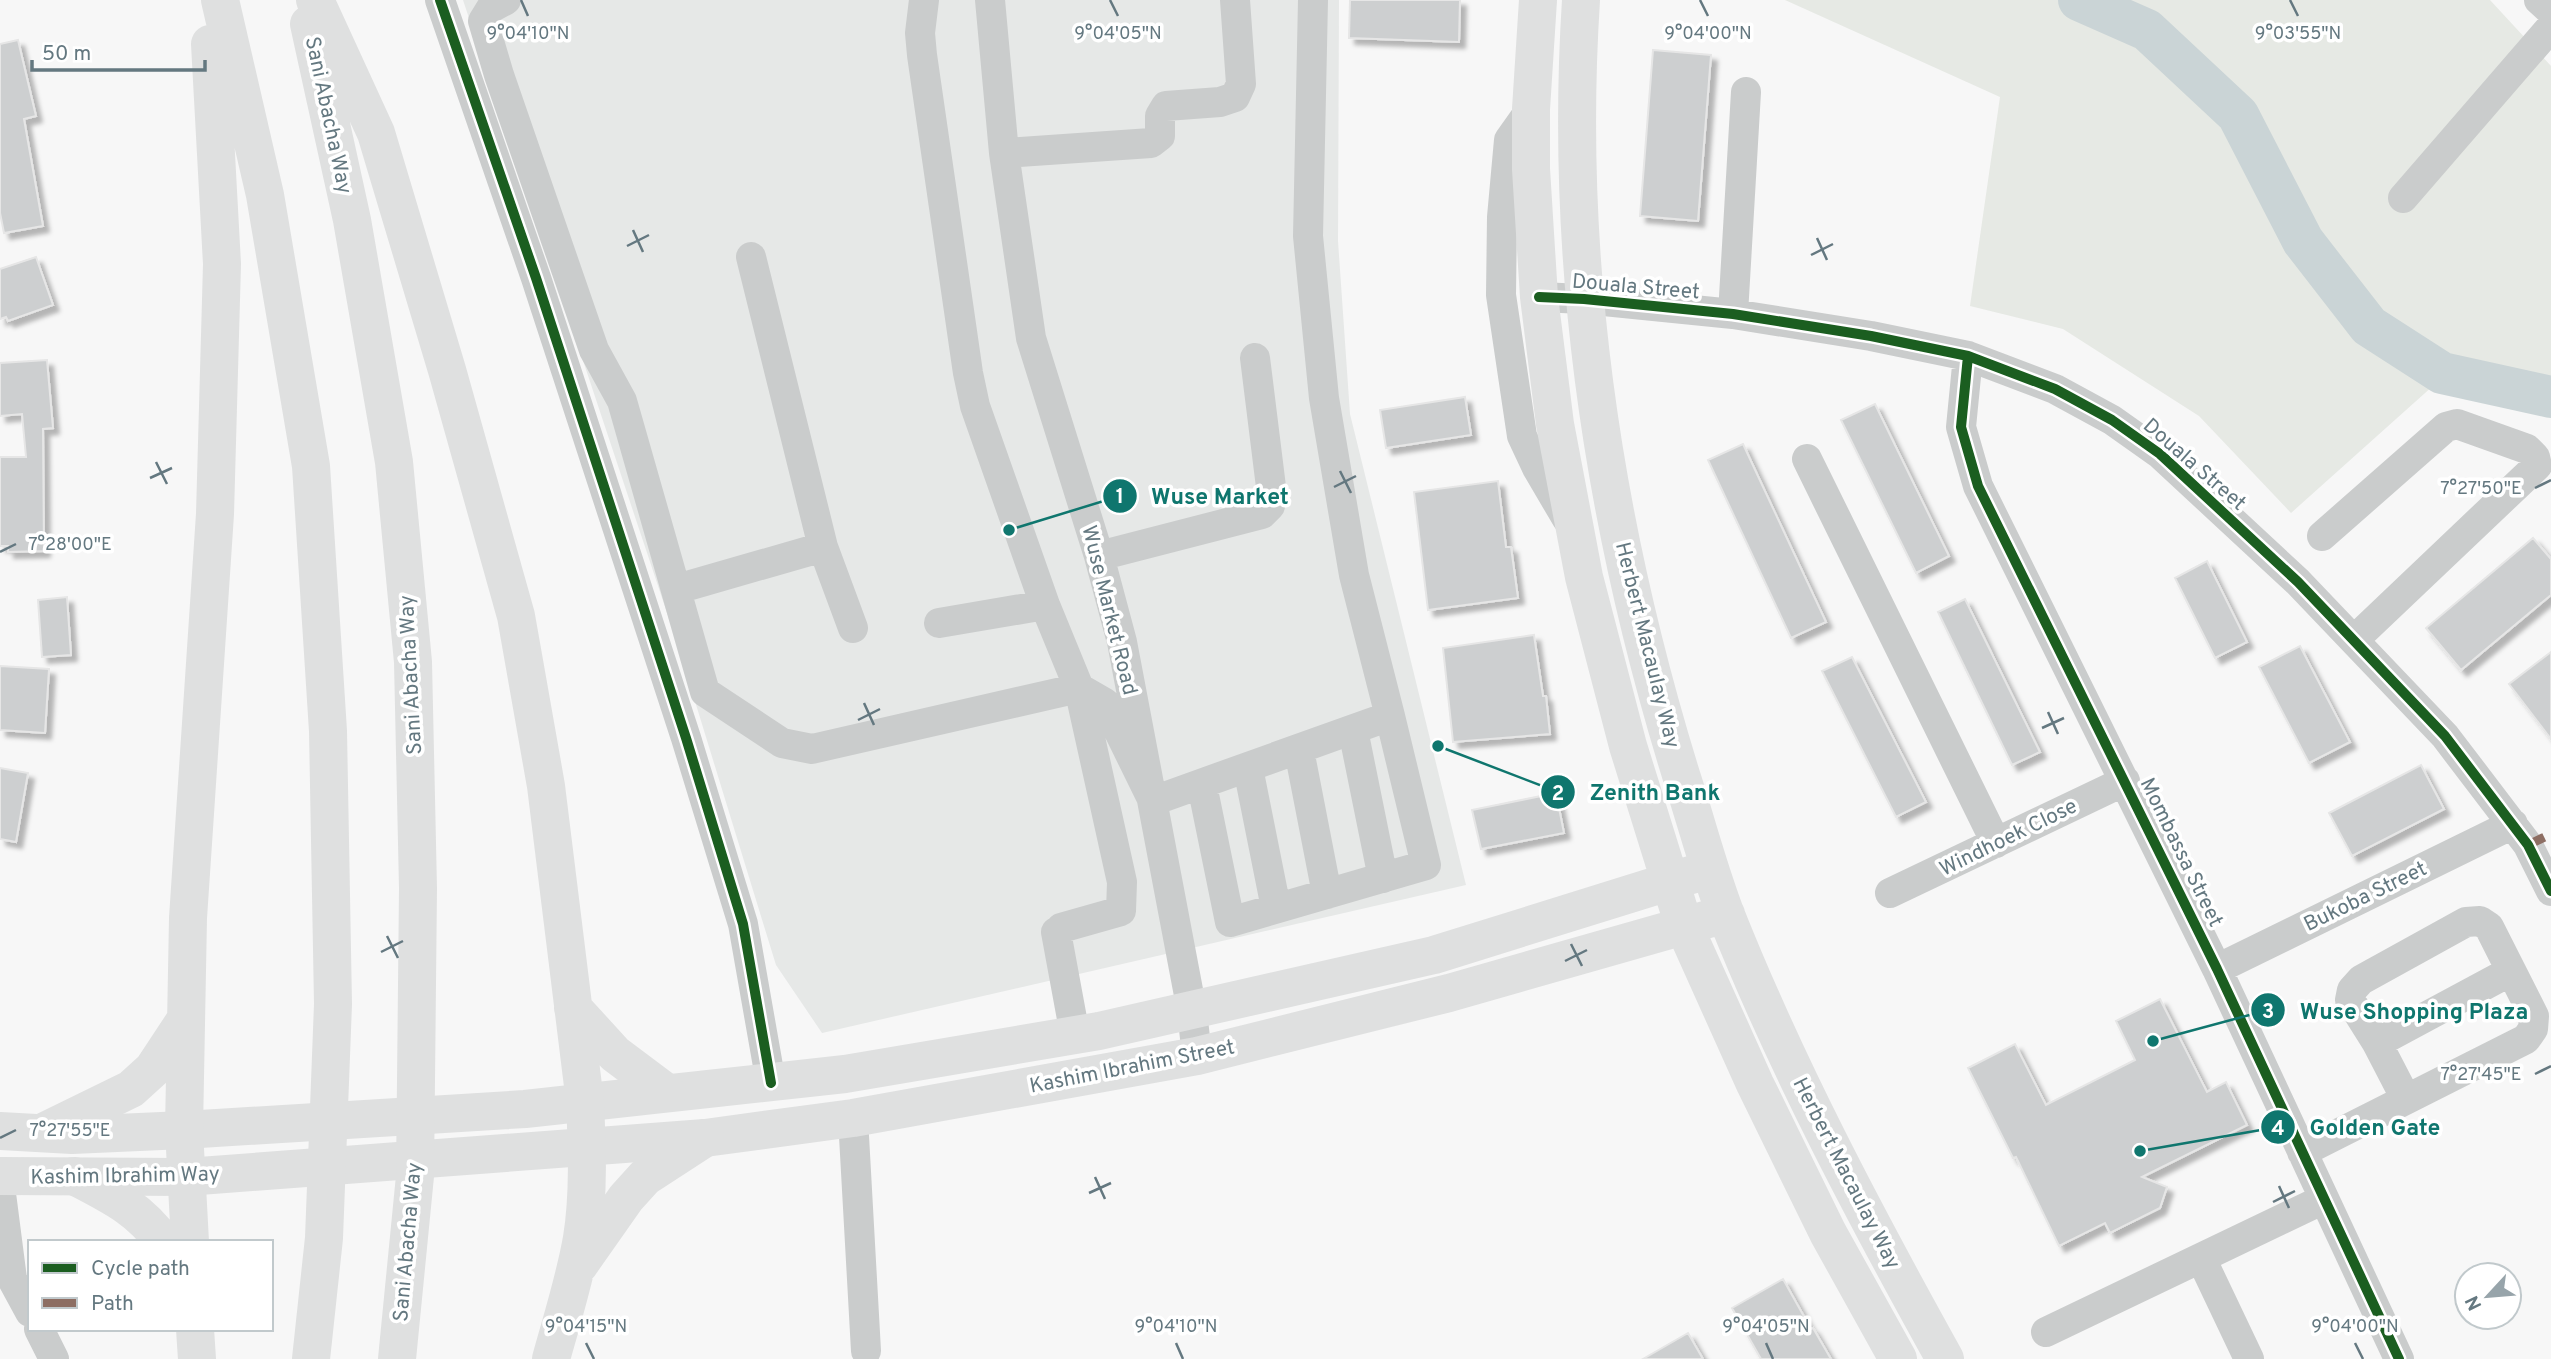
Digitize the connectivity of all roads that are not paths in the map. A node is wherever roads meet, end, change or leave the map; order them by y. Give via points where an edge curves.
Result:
1 (206, 0) edge
2 (220, 0) edge
3 (303, 0) edge
4 (315, 0) edge
5 (440, 0) edge
6 (506, 0) edge
7 (925, 0) edge
8 (990, 0) edge
9 (1235, 0) edge
10 (1312, 0) edge
11 (1538, 0) edge
12 (1581, 0) edge
13 (2539, 0) edge
14 (2551, 11) edge
15 (2551, 27) edge
16 (1746, 92) dead end
17 (1531, 110) junction
18 (1004, 153) junction
19 (2403, 198) dead end
20 (751, 257) dead end
21 (1539, 297) junction
22 (1584, 299) junction
23 (1733, 314) junction
24 (1968, 356) junction
25 (1255, 358) dead end
26 (1807, 459) dead end
27 (1576, 533) junction
28 (2322, 536) dead end
29 (823, 547) junction
30 (1100, 556) junction
31 (677, 590) junction
32 (1045, 605) junction
33 (939, 623) dead end
34 (853, 628) dead end
35 (2354, 640) junction
36 (1079, 688) junction
37 (1390, 716) junction
38 (1353, 730) junction
39 (1299, 750) junction
40 (1248, 768) junction
41 (2125, 780) junction
42 (1202, 785) junction
43 (1153, 801) junction
44 (2513, 824) junction
45 (1996, 843) junction
46 (1710, 869) junction
47 (1383, 878) junction
48 (1668, 882) junction
49 (2551, 891) edge
50 (1890, 893) dead end
51 (1327, 894) junction
52 (1276, 908) junction
53 (1726, 914) junction
54 (1684, 926) junction
55 (2217, 969) junction
56 (2511, 971) junction
57 (573, 1008) junction
58 (1192, 1011) junction
59 (186, 1018) junction
60 (1075, 1035) junction
61 (2377, 1043) junction
62 (1197, 1056) junction
63 (771, 1083) junction
64 (667, 1093) junction
65 (2406, 1100) junction
66 (585, 1102) junction
67 (525, 1109) joint
68 (853, 1118) junction
69 (184, 1130) junction
70 (0, 1131) edge
71 (41, 1133) junction
72 (705, 1138) junction
73 (587, 1147) junction
74 (526, 1152) joint
75 (2302, 1152) junction
76 (0, 1176) edge
77 (74, 1176) junction
78 (186, 1177) junction
79 (0, 1186) edge
80 (2325, 1199) junction
81 (162, 1240) edge
82 (190, 1240) edge
83 (2201, 1258) junction
84 (575, 1269) junction
85 (28, 1308) edge
86 (40, 1331) edge
87 (195, 1331) edge
88 (2046, 1332) dead end
89 (866, 1352) dead end
90 (54, 1359) edge
91 (197, 1359) edge
92 (311, 1359) edge
93 (397, 1359) edge
94 (551, 1359) edge
95 (1898, 1359) edge
96 (1945, 1359) edge
97 (2249, 1359) edge
98 (2399, 1359) edge

1 - 59 main road via 222,264 215,514 188,918
2 - 92 main road via 265,195 311,466 328,731 333,1004 324,1238
3 - 93 main road, Sani Abacha Way via 352,220 394,462 413,662 418,888 415,1176
4 - 57 main road via 376,134 516,617 546,786
5 - 63 street via 686,737 743,924
6 - 31 street via 491,8 483,21 594,349 622,401
7 - 32 street via 922,55 968,373 985,436
8 - 18 street, Wuse Market Road
9 - 18 street via 1241,84 1235,97 1166,106 1160,116 1160,136 1151,143
10 - 37 street via 1308,236 1324,398 1354,575
11 - 17 main road, Herbert Macaulay Way
12 - 22 main road, Herbert Macaulay Way via 1577,161
13 - 14 street
15 - 19 street
16 - 23 street
17 - 21 main road, Herbert Macaulay Way
17 - 27 street via 1509,140 1502,217 1502,295 1522,436
18 - 30 street, Wuse Market Road via 1031,338
20 - 29 street
21 - 22 street, Douala Street
21 - 27 main road, Herbert Macaulay Way via 1555,425
22 - 23 street, Douala Street
22 - 46 main road, Herbert Macaulay Way via 1598,419 1625,561 1661,711
23 - 24 street, Douala Street
24 - 35 street, Douala Street via 2055,389 2112,420 2160,454
24 - 41 street, Mombassa Street via 1961,427 1978,486
25 - 30 street via 1270,506 1262,514
26 - 45 street
27 - 48 main road, Herbert Macaulay Way via 1628,746
28 - 35 street via 2446,427 2457,424 2527,449 2535,457 2537,466
29 - 31 street
29 - 34 street
30 - 43 street, Wuse Market Road
31 - 36 street via 705,692 782,743 812,749
32 - 33 street
32 - 36 street
35 - 44 street, Douala Street via 2445,736
36 - 43 street via 1105,703
36 - 60 street via 1122,882 1121,911 1058,930
37 - 38 street
37 - 47 street via 1426,865
38 - 39 street
38 - 47 street
39 - 40 street
39 - 51 street
40 - 42 street
40 - 52 street
41 - 45 street, Windhoek Close
41 - 55 street, Mombassa Street
42 - 43 street
42 - 52 street via 1230,922
43 - 58 street, Wuse Market Road
44 - 49 street, Douala Street
44 - 55 street, Bukoba Street
45 - 50 street, Windhoek Close
46 - 48 main road, Kashim Ibrahim Street
46 - 53 main road, Herbert Macaulay Way
47 - 51 street
48 - 54 main road, Herbert Macaulay Way
48 - 58 main road, Kashim Ibrahim Street via 1434,956
51 - 52 street
53 - 54 main road, Kashim Ibrahim Street
53 - 96 main road, Herbert Macaulay Way via 1791,1065
54 - 62 main road, Kashim Ibrahim Street via 1449,993
54 - 95 main road, Herbert Macaulay Way via 1828,1233
55 - 75 street, Mombassa Street
56 - 61 street
56 - 61 street via 2489,928 2480,921 2466,922 2361,979 2352,990 2350,1000
56 - 65 street via 2534,1016 2526,1038
57 - 64 main road via 615,1054
57 - 66 main road
58 - 60 main road, Kashim Ibrahim Street
58 - 62 street, Wuse Market Road
59 - 69 main road
59 - 71 main road via 153,1069 131,1089
60 - 63 main road, Kashim Ibrahim Street
61 - 65 street
62 - 68 main road, Kashim Ibrahim Street
63 - 64 main road, Kashim Ibrahim Street
64 - 66 main road, Kashim Ibrahim Street
65 - 75 street
66 - 67 main road, Kashim Ibrahim Street
66 - 73 main road
67 - 69 main road, Kashim Ibrahim Way
68 - 72 main road, Kashim Ibrahim Street
68 - 89 street
69 - 71 main road, Kashim Ibrahim Way
69 - 78 main road
70 - 71 main road, Kashim Ibrahim Way
72 - 73 main road, Kashim Ibrahim Street
72 - 84 main road via 645,1177
73 - 74 main road, Kashim Ibrahim Street
73 - 84 main road via 582,1235
74 - 78 main road, Kashim Ibrahim Way
75 - 80 street, Mombassa Street
76 - 77 main road, Kashim Ibrahim Way
77 - 78 main road, Kashim Ibrahim Way
77 - 81 main road via 139,1214
78 - 82 main road
79 - 85 street via 12,1279
80 - 83 street
80 - 98 street, Mombassa Street
83 - 88 street
83 - 97 street
84 - 94 main road
86 - 90 street
87 - 91 main road

